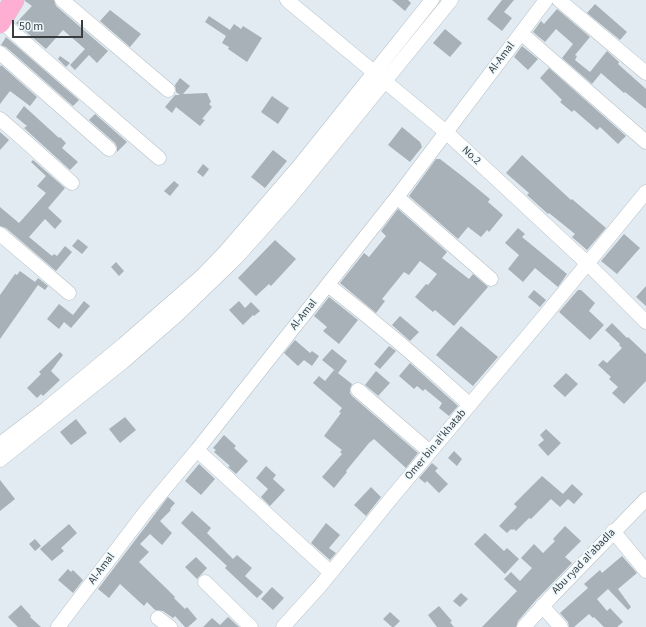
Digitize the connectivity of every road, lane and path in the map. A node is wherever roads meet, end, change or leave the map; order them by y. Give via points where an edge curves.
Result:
1 (14, 0) edge
2 (62, 0) edge
3 (287, 0) edge
4 (432, 0) edge
5 (451, 0) edge
6 (546, 0) edge
7 (559, 0) edge
8 (1, 22) edge
9 (521, 33) junction
10 (0, 53) edge
11 (646, 73) edge
12 (380, 77) junction
13 (168, 90) dead end
14 (0, 119) edge
15 (446, 132) junction
16 (646, 142) edge
17 (109, 149) dead end
18 (159, 158) dead end
19 (72, 183) dead end
20 (646, 192) edge
21 (397, 197) junction
22 (0, 234) edge
23 (588, 264) junction
24 (491, 279) dead end
25 (328, 285) junction
26 (69, 293) dead end
27 (646, 322) edge
28 (358, 390) dead end
29 (470, 405) junction
30 (0, 444) edge
31 (198, 450) junction
32 (430, 452) junction
33 (0, 460) edge
34 (646, 499) edge
35 (613, 531) junction
36 (646, 571) edge
37 (331, 573) junction
38 (205, 582) dead end
39 (542, 606) junction
40 (158, 618) dead end
41 (287, 626) edge
42 (58, 627) edge
43 (170, 627) edge
44 (251, 627) edge
45 (524, 627) edge
46 (561, 627) edge

1 - 8 highway
2 - 13 street
3 - 12 street, No.2
4 - 12 street
5 - 12 street
6 - 9 street, Al-Amal
7 - 11 street
8 - 18 street
9 - 15 street, Al-Amal
9 - 16 street
10 - 17 street
12 - 15 street, No.2
12 - 30 street via 212,266 123,345
12 - 33 street via 288,200 236,258 124,361
14 - 19 street
15 - 21 street, Al-Amal
15 - 23 street, No.2
20 - 23 street, Omer bin al'khatab
21 - 24 street
21 - 25 street, Al-Amal
22 - 26 street
23 - 27 street, No.2
23 - 29 street, Omer bin al'khatab
25 - 29 street via 403,345
25 - 31 street, Al-Amal
28 - 32 street
29 - 32 street, Omer bin al'khatab
31 - 37 street
31 - 42 street, Al-Amal via 146,511
32 - 37 street, Omer bin al'khatab
34 - 35 street, Abu ryad al'abadla
35 - 36 street
35 - 39 street, Abu ryad al'abadla
37 - 41 street, Omer bin al'khatab
38 - 44 street
39 - 45 street, Abu ryad al'abadla
39 - 46 street
40 - 43 street

